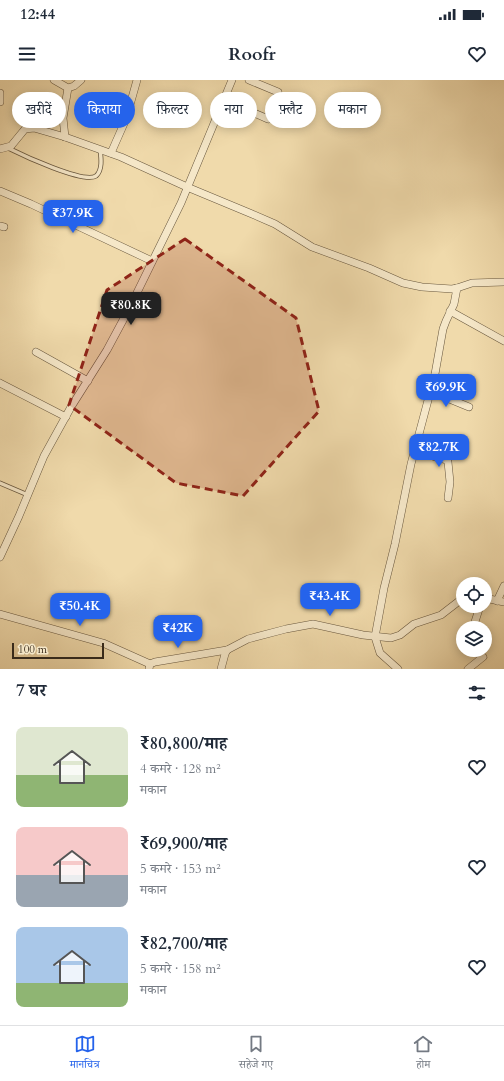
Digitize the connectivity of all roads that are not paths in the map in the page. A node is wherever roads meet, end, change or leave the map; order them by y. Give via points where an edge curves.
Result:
1 (54, 80) edge
2 (81, 80) edge
3 (137, 80) edge
4 (232, 80) edge
5 (249, 80) edge
6 (68, 88) junction
7 (227, 92) edge
8 (278, 92) dead end
9 (0, 93) edge
10 (0, 102) edge
11 (212, 128) edge
12 (65, 137) junction
13 (4, 148) edge
14 (100, 149) junction
15 (111, 153) junction
16 (188, 187) junction
17 (0, 191) edge
18 (152, 261) junction
19 (504, 282) edge
20 (457, 288) junction
21 (450, 311) junction
22 (504, 341) edge
23 (36, 352) dead end
24 (88, 381) junction
25 (0, 383) edge
26 (430, 391) junction
27 (469, 407) dead end
28 (66, 417) junction
29 (414, 451) junction
30 (0, 483) edge
31 (28, 496) junction
32 (448, 498) dead end
33 (0, 557) edge
34 (504, 586) edge
35 (500, 602) edge
36 (456, 603) edge
37 (0, 614) edge
38 (375, 637) junction
39 (227, 650) junction
40 (483, 657) dead end
41 (150, 667) edge
42 (221, 669) edge
43 (398, 669) edge
44 (468, 669) edge

1 - 6 street
2 - 6 street
3 - 15 street via 126,119
4 - 7 street
5 - 8 street
6 - 12 street via 63,118
9 - 10 street
11 - 16 street
12 - 13 street via 29,128
12 - 14 street
13 - 14 lane via 90,178 98,174
14 - 15 street
15 - 16 street
16 - 18 street
16 - 20 street via 275,224 312,247 403,283 422,287
17 - 18 street
18 - 24 street via 129,309
19 - 20 street via 472,283
20 - 21 street
21 - 22 street
21 - 26 street
23 - 24 street
24 - 28 street
25 - 28 street
26 - 27 street
26 - 29 street
28 - 31 street via 44,456
29 - 32 street via 448,462
29 - 38 street
30 - 31 lane
31 - 33 street
34 - 35 street
36 - 38 street via 441,615 414,624 396,637
37 - 41 street via 103,643
38 - 39 street via 313,624 248,639
38 - 43 street via 380,653
39 - 41 street via 155,662
39 - 42 street
40 - 44 street

